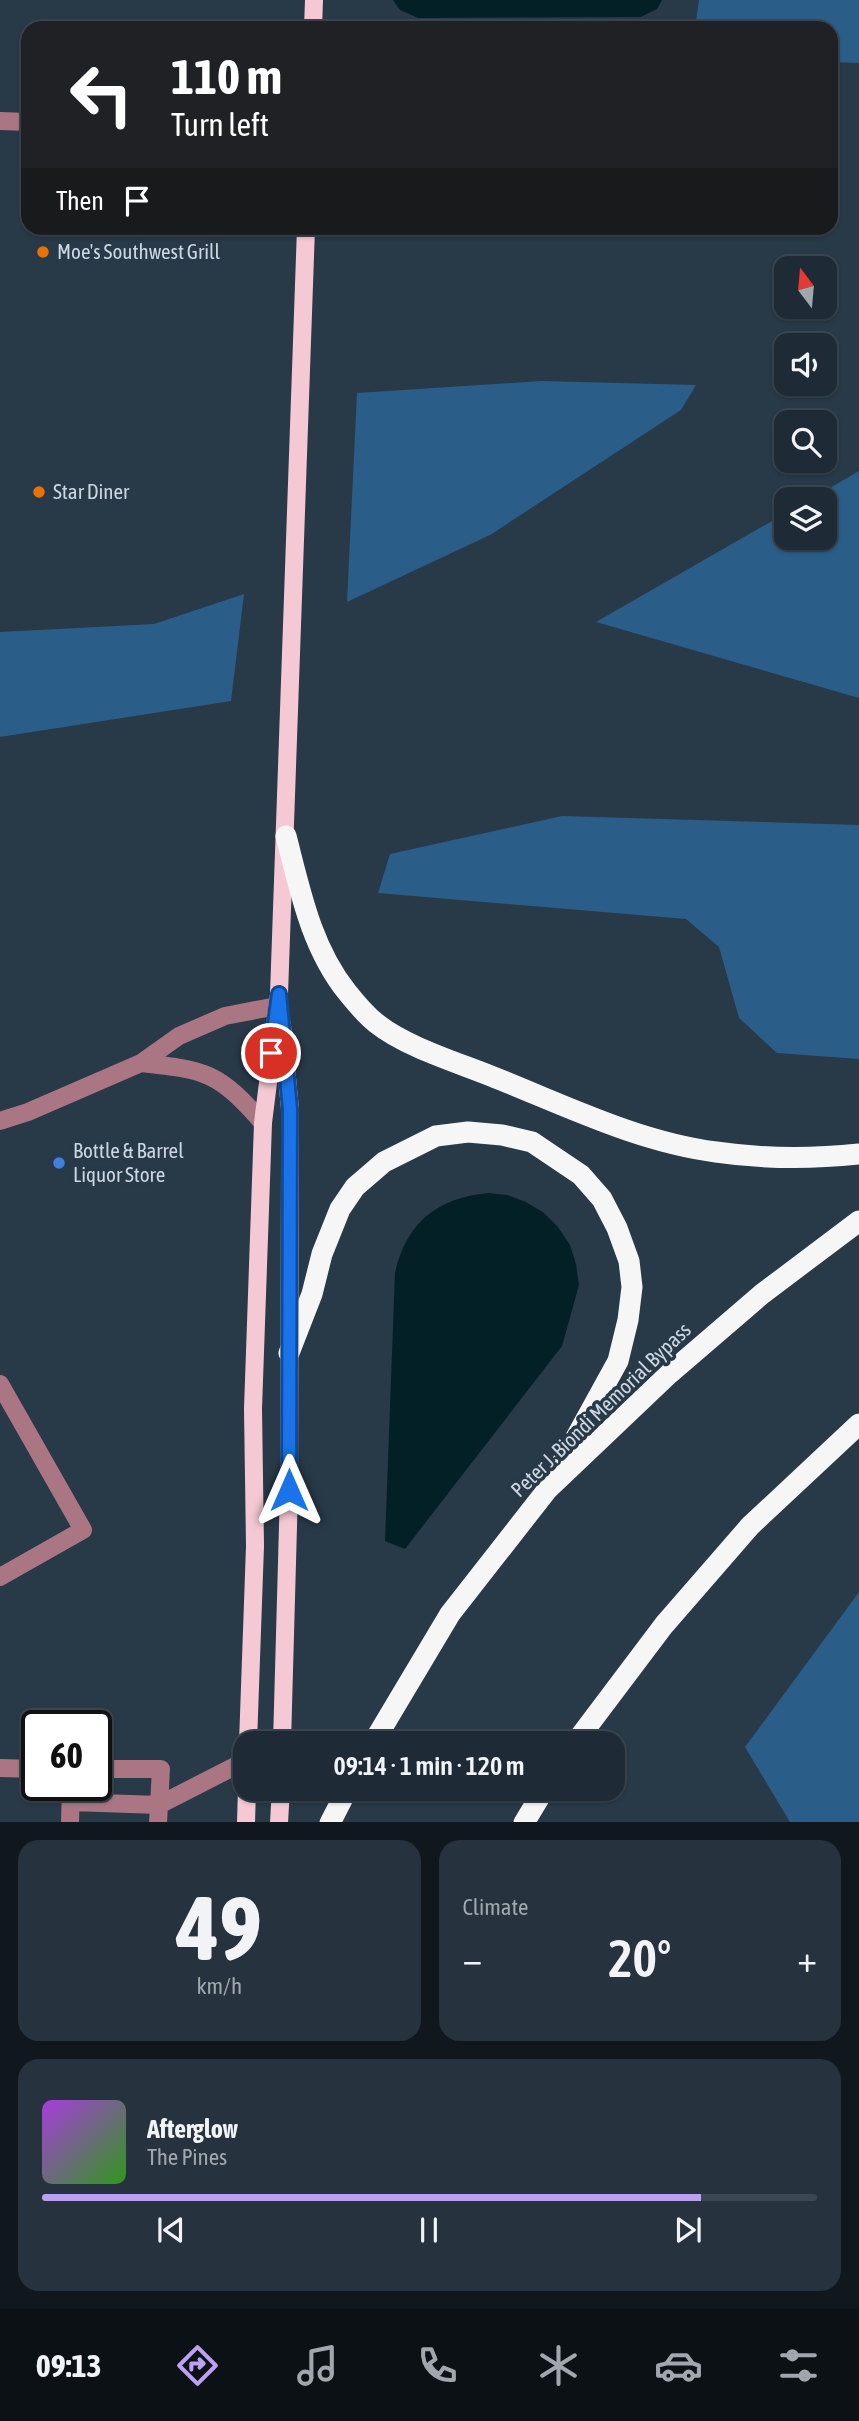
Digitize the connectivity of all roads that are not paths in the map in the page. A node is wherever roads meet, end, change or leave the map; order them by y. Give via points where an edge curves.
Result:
1 (314, 0) edge
2 (313, 21) edge
3 (0, 121) edge
4 (21, 122) edge
5 (306, 235) edge
6 (286, 835) junction
7 (278, 1000) junction
8 (141, 1063) junction
9 (0, 1121) edge
10 (263, 1123) junction
11 (859, 1154) edge
12 (859, 1221) edge
13 (289, 1353) junction
14 (0, 1384) edge
15 (859, 1424) edge
16 (547, 1490) junction
17 (0, 1577) edge
18 (248, 1731) edge
19 (282, 1731) edge
20 (380, 1731) edge
21 (585, 1731) edge
22 (0, 1768) edge
23 (233, 1768) edge
24 (21, 1769) edge
25 (112, 1769) edge
26 (71, 1801) edge
27 (104, 1801) edge
28 (247, 1801) edge
29 (280, 1801) edge
30 (341, 1801) edge
31 (537, 1801) edge
32 (158, 1814) edge
33 (70, 1822) edge
34 (246, 1822) edge
35 (279, 1822) edge
36 (330, 1822) edge
37 (524, 1822) edge

1 - 2 main road
3 - 4 street
5 - 6 main road
6 - 7 main road
6 - 11 highway via 323,955 346,992 376,1023 418,1047 619,1127 674,1144 779,1158
7 - 8 street via 179,1035
7 - 10 main road
7 - 13 main road via 290,1109
8 - 9 street
8 - 10 street via 205,1073 223,1083
10 - 18 main road
12 - 16 highway, Peter J. Biondi Memorial Bypass via 762,1294 669,1374
13 - 16 highway via 322,1254 340,1209 355,1187 384,1162 436,1136 468,1132 532,1142 581,1175 602,1199 629,1261 632,1287 618,1361
13 - 19 main road
14 - 17 street via 83,1530
15 - 21 highway via 750,1526 664,1625
16 - 20 highway, Peter J. Biondi Memorial Bypass via 450,1614
22 - 24 street
23 - 32 street
25 - 32 street via 161,1769
26 - 33 street
27 - 32 street
28 - 34 main road
29 - 35 main road
30 - 36 highway
31 - 37 highway

